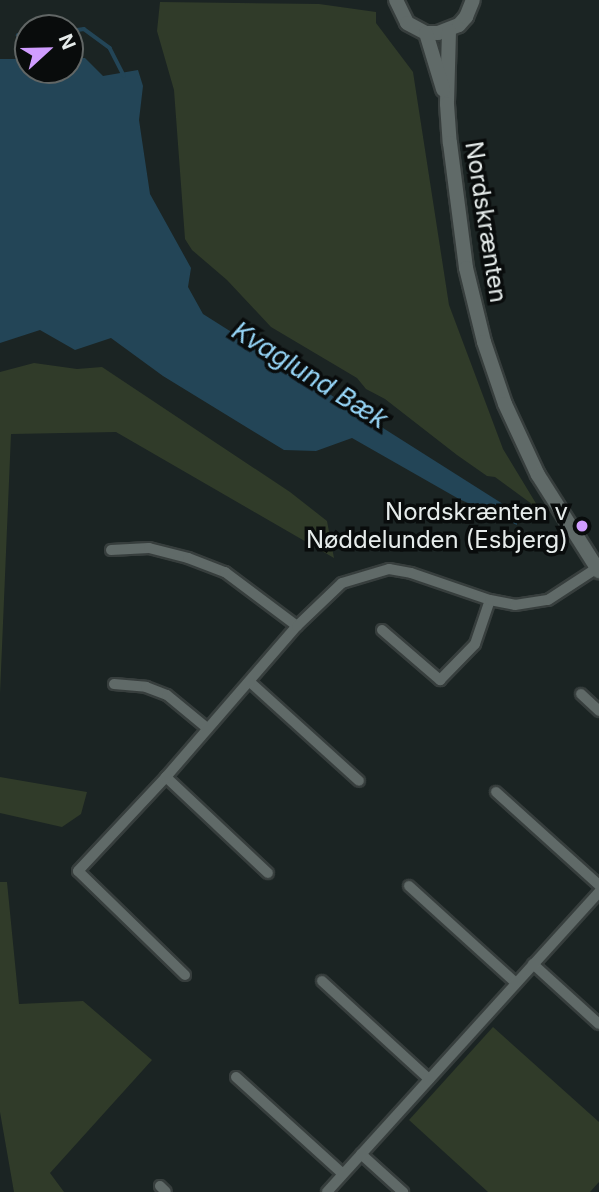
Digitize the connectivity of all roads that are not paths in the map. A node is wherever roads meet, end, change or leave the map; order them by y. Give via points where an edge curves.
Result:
1 (473, 0) edge
2 (393, 1) edge
3 (449, 31) junction
4 (426, 33) junction
5 (447, 104) junction
6 (111, 550) dead end
7 (598, 569) edge
8 (490, 600) junction
9 (297, 626) junction
10 (382, 630) dead end
11 (250, 682) junction
12 (114, 684) dead end
13 (581, 694) dead end
14 (599, 711) edge
15 (206, 728) junction
16 (166, 777) junction
17 (359, 781) dead end
18 (496, 792) dead end
19 (268, 873) dead end
20 (409, 886) dead end
21 (599, 886) edge
22 (599, 892) edge
23 (533, 964) junction
24 (186, 975) dead end
25 (322, 981) dead end
26 (516, 983) junction
27 (599, 1024) edge
28 (236, 1077) dead end
29 (429, 1079) junction
30 (361, 1154) junction
31 (343, 1174) junction
32 (327, 1192) edge
33 (403, 1192) edge

1 - 3 street via 466,17
2 - 4 street via 407,23
3 - 4 street
3 - 5 street, Nordskrænten
4 - 5 street, Nordskrænten
5 - 7 street, Nordskrænten via 466,268 484,342 505,404 538,475
6 - 9 street via 149,548 225,572
7 - 8 street via 548,600 515,605
8 - 9 street via 389,569 342,583
8 - 10 street via 475,644 440,680
9 - 11 street
11 - 15 street
11 - 17 street
12 - 15 street via 146,687 167,695
13 - 14 street
15 - 16 street
16 - 19 street
16 - 24 street via 78,872
18 - 21 street
20 - 26 street
22 - 23 street
23 - 26 street
23 - 27 street
25 - 29 street
26 - 29 street
28 - 31 street
29 - 30 street
30 - 31 street
30 - 33 street
31 - 32 street

